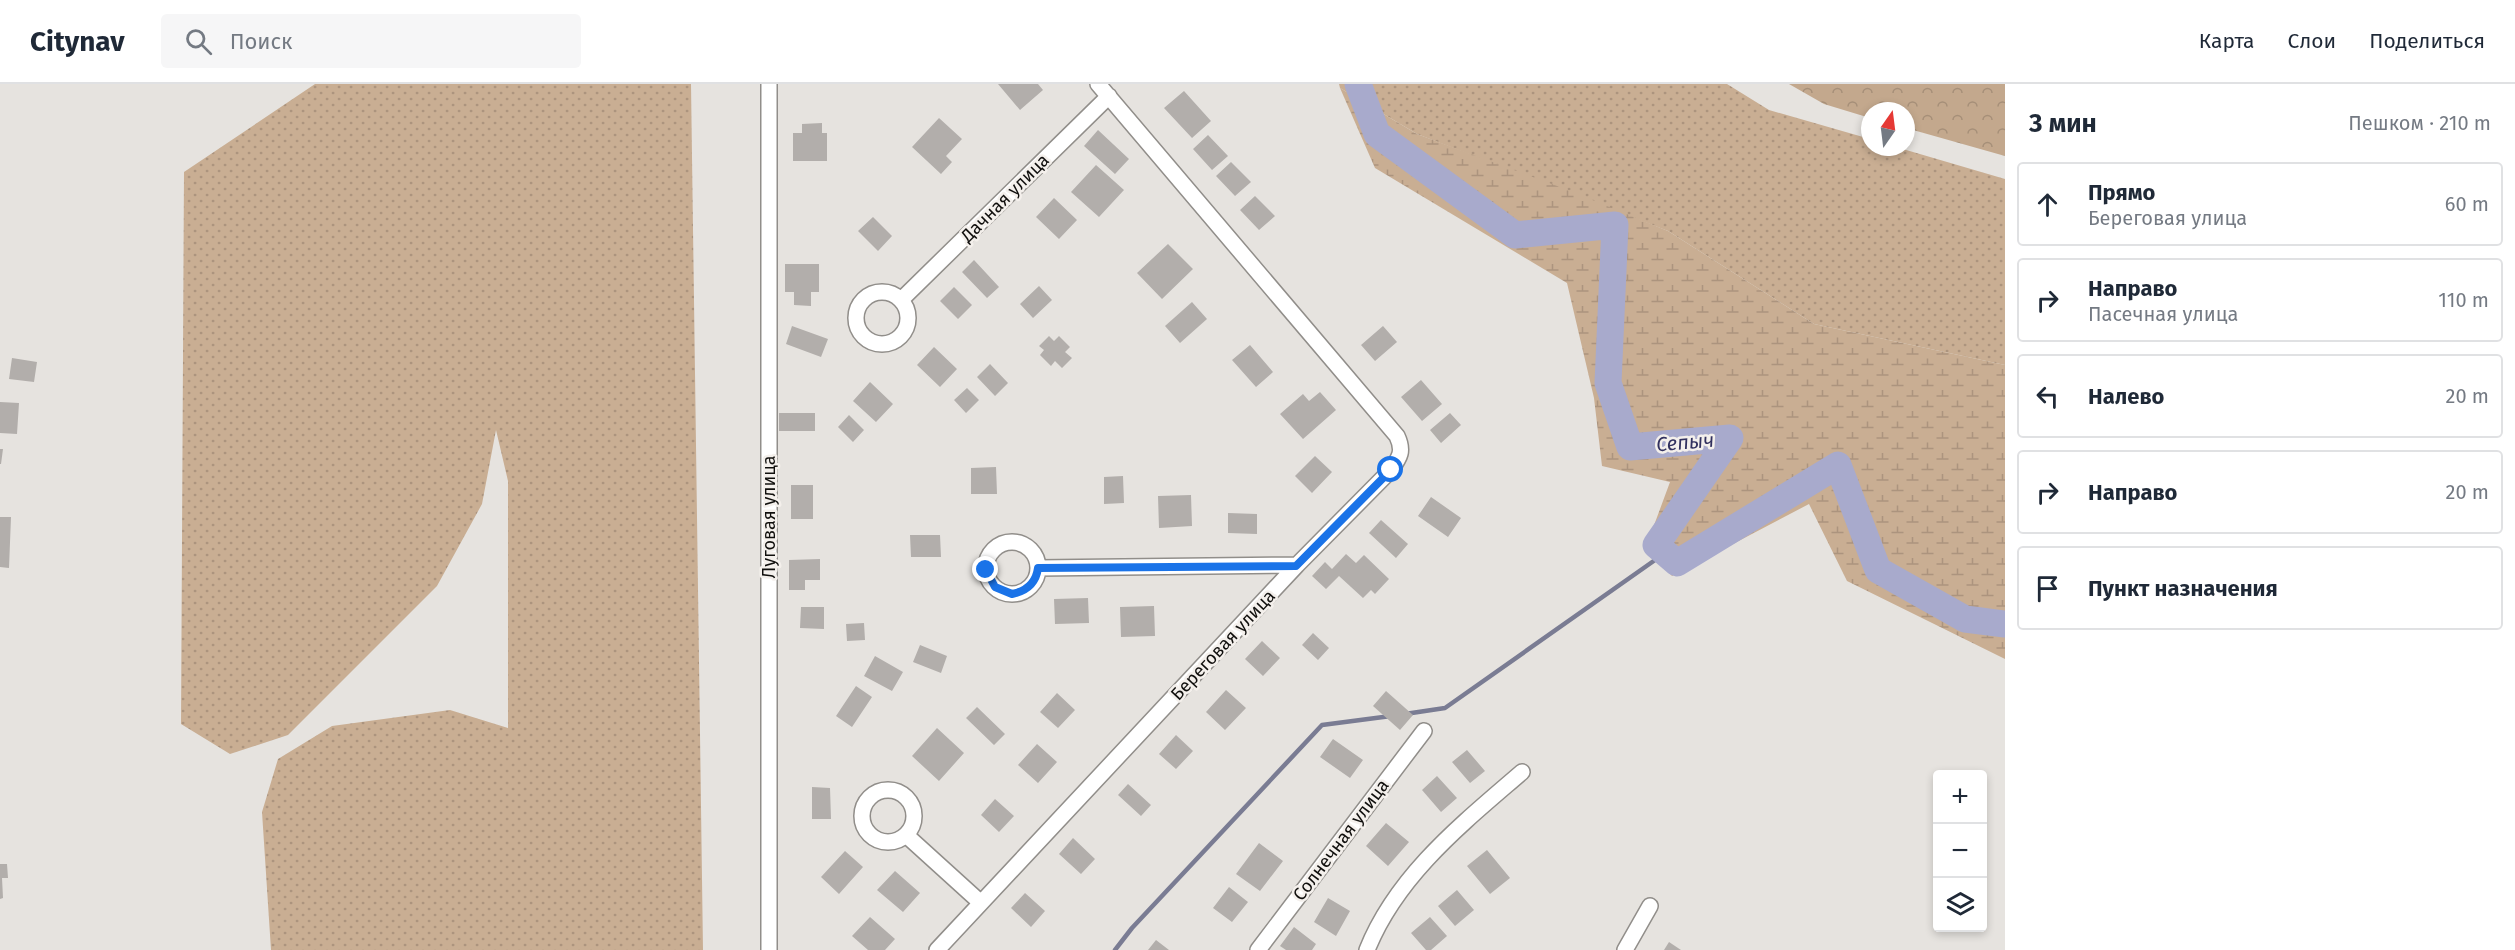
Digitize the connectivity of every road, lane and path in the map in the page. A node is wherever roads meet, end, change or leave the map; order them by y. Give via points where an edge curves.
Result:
1 (769, 84) edge
2 (1103, 90) edge
3 (901, 300) dead end
4 (1296, 566) junction
5 (1038, 568) dead end
6 (1424, 731) dead end
7 (1522, 772) dead end
8 (906, 835) dead end
9 (981, 903) junction
10 (1650, 906) dead end
11 (770, 950) edge
12 (937, 950) edge
13 (1258, 950) edge
14 (1366, 950) edge
15 (1625, 950) edge

1 - 11 street, Луговая улица
2 - 3 street, Дачная улица
2 - 4 street, Береговая улица via 1385,422 1402,447 1391,470
4 - 5 street
4 - 9 street, Береговая улица
6 - 13 street, Солнечная улица
7 - 14 street via 1443,840 1377,923
8 - 9 street
9 - 12 street, Береговая улица
10 - 15 street

